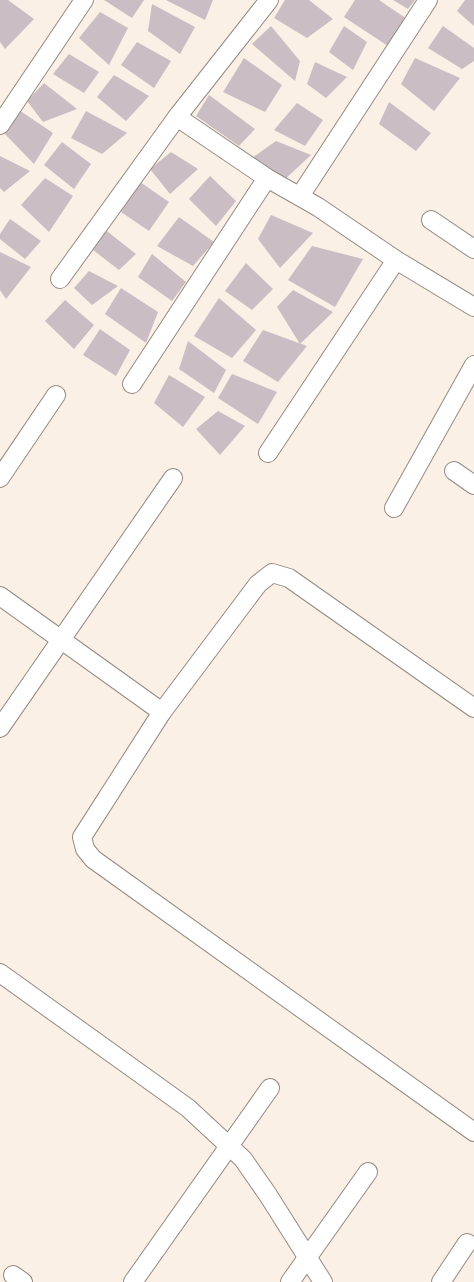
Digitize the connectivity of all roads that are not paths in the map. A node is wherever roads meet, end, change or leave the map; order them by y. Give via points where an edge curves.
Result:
1 (84, 0) edge
2 (268, 0) edge
3 (428, 0) edge
4 (177, 117) junction
5 (1, 120) edge
6 (267, 178) junction
7 (300, 196) junction
8 (431, 220) dead end
9 (474, 249) edge
10 (396, 260) junction
11 (60, 279) dead end
12 (474, 308) edge
13 (474, 365) edge
14 (132, 384) dead end
15 (56, 395) dead end
16 (268, 453) dead end
17 (454, 471) dead end
18 (0, 478) edge
19 (173, 478) dead end
20 (474, 485) edge
21 (394, 508) dead end
22 (0, 596) edge
23 (63, 639) junction
24 (474, 708) edge
25 (162, 712) junction
26 (0, 728) edge
27 (0, 973) edge
28 (270, 1088) dead end
29 (474, 1132) edge
30 (229, 1146) junction
31 (368, 1172) dead end
32 (467, 1243) dead end
33 (307, 1256) junction
34 (133, 1282) edge
35 (290, 1282) edge
36 (323, 1282) edge
37 (441, 1282) edge

1 - 5 street
2 - 4 street
3 - 7 street
4 - 6 street
4 - 11 street
6 - 7 street
6 - 14 street
7 - 10 street
8 - 9 street
10 - 12 street
10 - 16 street
13 - 21 street
15 - 18 street
17 - 20 street
19 - 23 street
22 - 23 street
23 - 25 street
23 - 26 street
24 - 25 street via 288,578 272,573 258,584
25 - 29 street via 82,837 85,849 93,859
27 - 30 street via 188,1108
28 - 30 street
30 - 33 street via 243,1159
30 - 34 street
31 - 33 street
32 - 37 street
33 - 35 street
33 - 36 street

